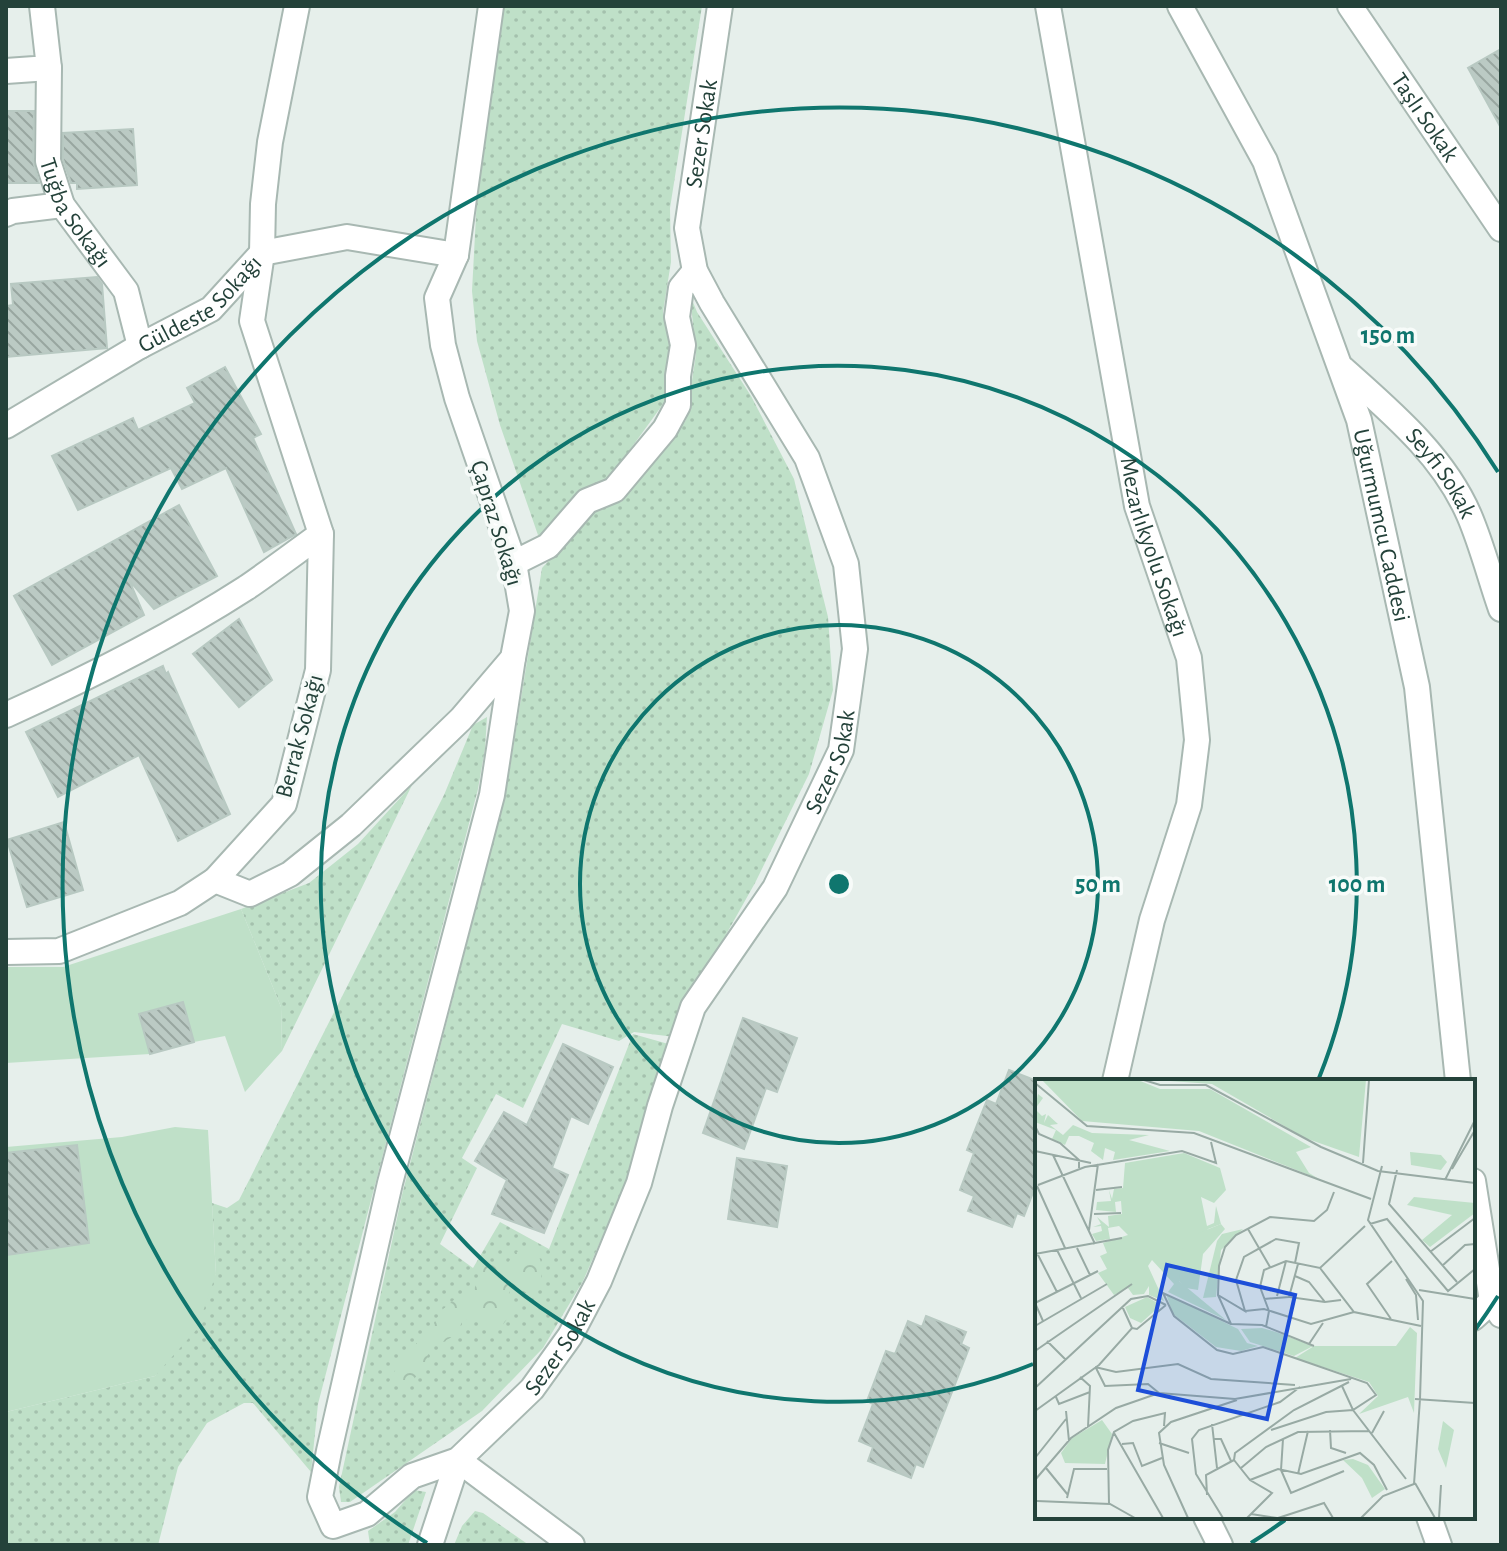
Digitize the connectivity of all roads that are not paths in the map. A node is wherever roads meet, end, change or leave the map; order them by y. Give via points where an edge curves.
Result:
1 (42, 6) edge
2 (297, 6) edge
3 (491, 6) edge
4 (720, 6) edge
5 (1048, 6) edge
6 (1180, 6) edge
7 (1350, 6) edge
8 (49, 68) junction
9 (6, 71) edge
10 (62, 205) junction
11 (6, 214) edge
12 (1501, 229) edge
13 (262, 253) junction
14 (456, 255) junction
15 (695, 271) junction
16 (140, 346) junction
17 (1339, 366) junction
18 (6, 426) edge
19 (321, 534) junction
20 (514, 563) junction
21 (1501, 609) edge
22 (513, 658) junction
23 (6, 715) edge
24 (215, 880) junction
25 (6, 952) edge
26 (1115, 1079) edge
27 (1458, 1079) edge
28 (1475, 1192) edge
29 (1497, 1308) edge
30 (1475, 1317) edge
31 (458, 1460) junction
32 (1207, 1519) edge
33 (1430, 1519) edge
34 (430, 1545) edge
35 (572, 1545) edge
36 (1220, 1545) edge
37 (1439, 1545) edge

1 - 8 street, Tuğba Sokağı
2 - 13 street, Berrak Sokağı via 270,142
3 - 14 street, Çapraz Sokağı
4 - 15 street, Sezer Sokak via 687,228
5 - 26 street, Mezarlıkyolu Sokağı via 1137,506 1189,658 1197,740 1189,805 1152,920
6 - 17 street, Uğurmumcu Caddesi via 1265,161
7 - 12 street, Taşlı Sokak
8 - 9 street
8 - 10 street, Tuğba Sokağı via 48,161
10 - 11 street
10 - 16 street, Tuğba Sokağı via 126,291
13 - 14 street, Güldeste Sokağı via 347,237
13 - 16 street, Güldeste Sokağı via 211,309
13 - 19 street, Berrak Sokağı via 252,321
14 - 20 street, Çapraz Sokağı via 437,298 443,345
15 - 20 street via 681,288 678,405 665,429 614,490 587,501 548,546
15 - 31 street, Sezer Sokak via 807,458 846,564 855,649 841,750 775,888 693,1007 639,1183 570,1336 532,1389
16 - 18 street, Güldeste Sokağı
17 - 21 street, Seyfi Sokak via 1412,430 1448,478 1468,513
17 - 27 street, Uğurmumcu Caddesi via 1359,420 1417,687
19 - 23 street via 189,622 80,682
19 - 24 street, Berrak Sokağı via 318,670 284,804
20 - 22 street, Çapraz Sokağı via 522,611
22 - 24 street, Çapraz Sokağı via 461,719 351,825 290,874 250,894
22 - 31 street via 492,795 390,1183 320,1497 333,1526 367,1514 412,1476
24 - 25 street, Berrak Sokağı via 180,903 59,951
28 - 29 street
29 - 30 street
31 - 34 street
31 - 35 street
32 - 36 street
33 - 37 street

